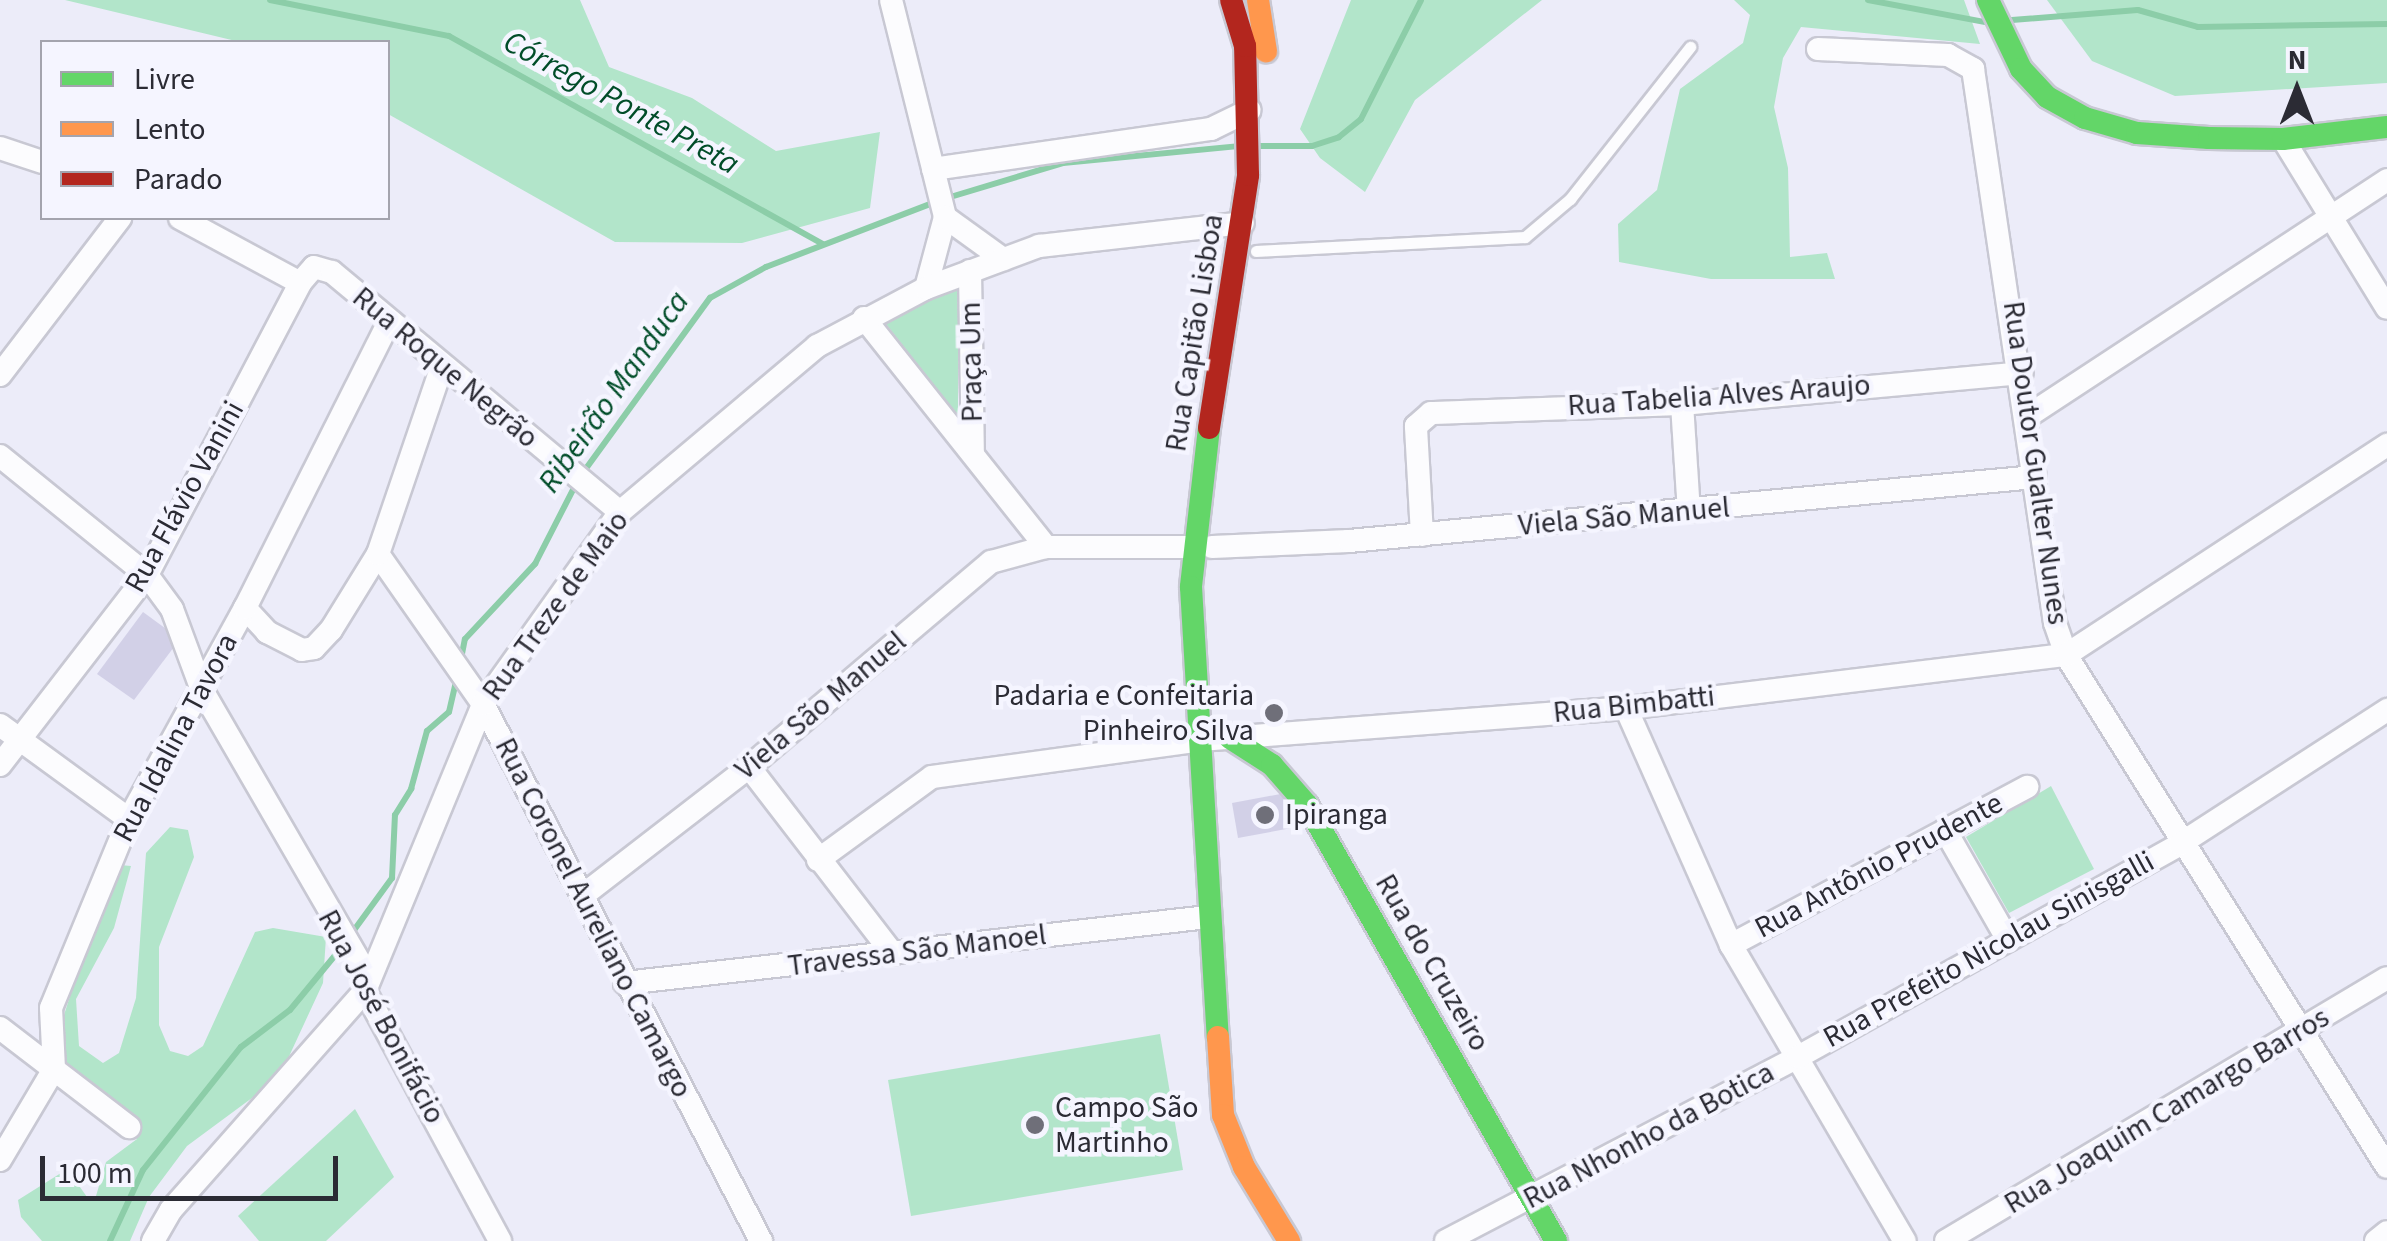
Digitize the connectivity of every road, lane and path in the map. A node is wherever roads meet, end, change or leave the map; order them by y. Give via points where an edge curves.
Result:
1 (891, 0) edge
2 (1231, 0) edge
3 (1258, 0) edge
4 (1988, 0) edge
5 (2011, 0) edge
6 (2013, 33) junction
7 (1690, 47) dead end
8 (1818, 49) dead end
9 (2387, 102) edge
10 (1256, 125) junction
11 (2387, 127) edge
12 (2283, 138) junction
13 (0, 148) edge
14 (40, 161) edge
15 (1256, 176) junction
16 (935, 178) junction
17 (2387, 180) edge
18 (944, 214) junction
19 (2330, 218) junction
20 (118, 220) edge
21 (184, 220) edge
22 (1243, 222) junction
23 (1256, 250) junction
24 (1002, 258) junction
25 (970, 271) junction
26 (307, 275) junction
27 (926, 288) junction
28 (2387, 308) edge
29 (864, 318) junction
30 (388, 324) junction
31 (441, 369) junction
32 (2022, 373) junction
33 (0, 374) edge
34 (1682, 404) junction
35 (2028, 416) junction
36 (2387, 444) edge
37 (973, 453) junction
38 (0, 456) edge
39 (2035, 477) junction
40 (1689, 511) junction
41 (620, 512) junction
42 (1422, 535) junction
43 (1046, 547) junction
44 (1201, 547) junction
45 (378, 554) junction
46 (148, 576) junction
47 (246, 608) junction
48 (2066, 656) junction
49 (202, 690) junction
50 (482, 704) junction
51 (1626, 708) junction
52 (2387, 710) edge
53 (0, 725) edge
54 (1230, 738) junction
55 (20, 740) junction
56 (1201, 740) junction
57 (0, 765) edge
58 (749, 767) junction
59 (2027, 787) dead end
60 (129, 820) junction
61 (1945, 830) junction
62 (2180, 844) junction
63 (818, 860) junction
64 (582, 896) junction
65 (1208, 917) junction
66 (2008, 940) junction
67 (1731, 945) junction
68 (893, 954) junction
69 (2387, 978) edge
70 (625, 983) junction
71 (365, 990) junction
72 (0, 1028) edge
73 (2304, 1032) junction
74 (1798, 1057) junction
75 (54, 1069) junction
76 (129, 1127) dead end
77 (0, 1160) edge
78 (2387, 1167) edge
79 (1532, 1199) junction
80 (2387, 1232) edge
81 (154, 1241) edge
82 (500, 1241) edge
83 (760, 1241) edge
84 (1289, 1241) edge
85 (1446, 1241) edge
86 (1556, 1241) edge
87 (1905, 1241) edge
88 (1946, 1241) edge
89 (2376, 1241) edge

1 - 16 street
2 - 10 street, Rua Capitão Lisboa
3 - 10 street, Rua Capitão Lisboa via 1271,101
4 - 6 street
5 - 6 street
6 - 9 street via 2067,81 2130,104 2275,116
6 - 12 street via 2046,96 2085,118 2137,132
7 - 23 lane via 1570,199 1525,237
8 - 32 street, Rua Doutor Gualter Nunes via 1948,55 1973,70
10 - 15 street, Rua Capitão Lisboa
10 - 16 street
11 - 12 street
12 - 19 street
13 - 14 street
15 - 22 street, Rua Capitão Lisboa
15 - 23 street, Rua Capitão Lisboa
16 - 18 street
17 - 19 street
18 - 24 street
18 - 27 street
19 - 28 street
19 - 35 street
20 - 33 street
21 - 26 street, Rua Roque Negrão
22 - 24 street, Rua Treze de Maio via 1091,236
22 - 44 street, Rua Capitão Lisboa
23 - 44 street, Rua Capitão Lisboa
24 - 25 street, Rua Treze de Maio
25 - 27 street, Rua Treze de Maio
25 - 37 street, Praça Um
26 - 30 street, Rua Roque Negrão via 332,272
26 - 46 street, Rua Flávio Vanini
27 - 29 street, Rua Treze de Maio
29 - 37 street
29 - 41 street, Rua Treze de Maio via 744,402
30 - 31 street, Rua Roque Negrão
30 - 47 street, Rua Idalina Tavora
31 - 41 street, Rua Roque Negrão
31 - 45 street
32 - 34 street, Rua Tabelia Alves Araujo
32 - 35 street, Rua Doutor Gualter Nunes
34 - 40 street
34 - 42 street, Rua Tabelia Alves Araujo via 1431,413 1418,419
35 - 39 street, Rua Doutor Gualter Nunes
36 - 48 street
37 - 43 street
38 - 46 street, Rua José Bonifácio
39 - 40 street, Viela São Manuel
39 - 48 street, Rua Doutor Gualter Nunes via 2055,623
40 - 42 street, Viela São Manuel
41 - 50 street, Rua Treze de Maio
42 - 44 street, Viela São Manuel
43 - 44 street, Viela São Manuel
43 - 58 street, Viela São Manuel via 991,562
44 - 56 street, Rua Capitão Lisboa
45 - 47 street via 314,648 285,644
45 - 50 street, Rua Coronel Aureliano Camargo
46 - 49 street, Rua José Bonifácio via 187,635
46 - 55 street, Rua Flávio Vanini
47 - 49 street, Rua Idalina Tavora
48 - 51 street, Rua Bimbatti
48 - 62 street, Rua Doutor Gualter Nunes
49 - 60 street, Rua Idalina Tavora
49 - 71 street, Rua José Bonifácio via 360,963
50 - 64 street, Rua Coronel Aureliano Camargo
50 - 71 street, Rua Treze de Maio
51 - 54 street, Rua Bimbatti
51 - 67 street
52 - 62 street, Rua Prefeito Nicolau Sinisgalli
53 - 55 street
54 - 56 street, Rua Bimbatti
54 - 79 street, Rua do Cruzeiro via 1272,765 1307,805
55 - 57 street, Rua Flávio Vanini
55 - 60 street
56 - 63 street, Rua Bimbatti via 932,778
56 - 65 street, Rua Capitão Lisboa
58 - 63 street
58 - 64 street, Viela São Manuel
59 - 61 street, Rua Antônio Prudente
60 - 75 street, Rua Idalina Tavora via 51,1008
61 - 66 street
61 - 67 street, Rua Antônio Prudente
62 - 66 street, Rua Prefeito Nicolau Sinisgalli
62 - 73 street, Rua Doutor Gualter Nunes
63 - 68 street
64 - 70 street, Rua Coronel Aureliano Camargo
65 - 68 street, Travessa São Manoel
65 - 84 street, Rua Capitão Lisboa via 1223,1114 1244,1168
66 - 74 street, Rua Prefeito Nicolau Sinisgalli
67 - 74 street
68 - 70 street, Travessa São Manoel
69 - 73 street, Rua Joaquim Camargo Barros
70 - 83 street, Rua Coronel Aureliano Camargo
71 - 81 street, Rua Treze de Maio via 171,1210
71 - 82 street, Rua José Bonifácio
72 - 75 street
73 - 78 street, Rua Doutor Gualter Nunes
73 - 88 street, Rua Joaquim Camargo Barros
74 - 79 street, Rua Nhonho da Botica
74 - 87 street
75 - 76 street
75 - 77 street
79 - 85 street, Rua Nhonho da Botica
79 - 86 street, Rua do Cruzeiro
80 - 89 street

